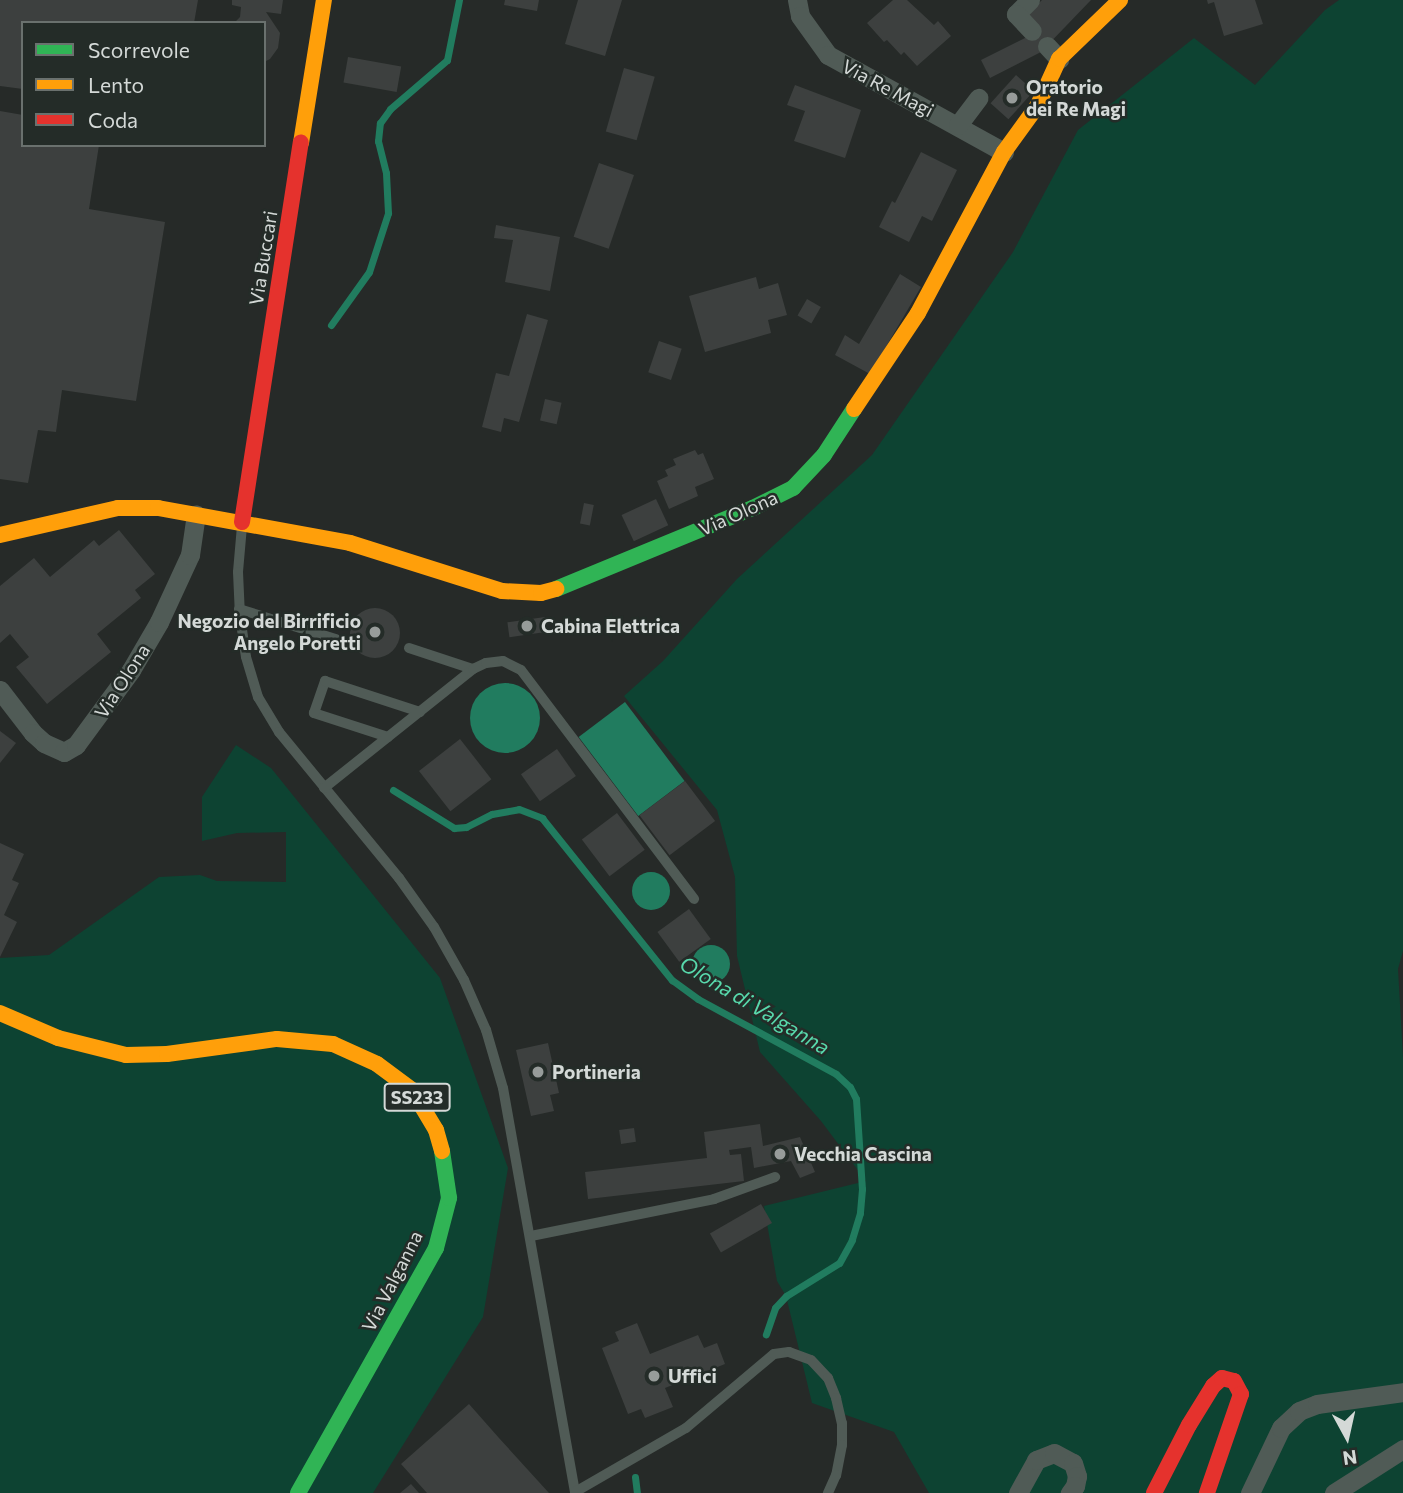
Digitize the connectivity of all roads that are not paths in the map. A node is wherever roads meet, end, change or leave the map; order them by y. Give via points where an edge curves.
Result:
1 (324, 0) edge
2 (797, 0) edge
3 (1030, 0) edge
4 (1120, 0) edge
5 (1032, 31) dead end
6 (978, 98) dead end
7 (958, 125) junction
8 (1004, 152) junction
9 (196, 514) junction
10 (242, 522) junction
11 (0, 535) edge
12 (239, 609) junction
13 (336, 639) dead end
14 (409, 648) dead end
15 (473, 669) junction
16 (0, 690) edge
17 (420, 712) junction
18 (388, 737) junction
19 (324, 788) junction
20 (694, 899) dead end
21 (0, 1013) edge
22 (775, 1177) dead end
23 (531, 1236) junction
24 (1403, 1392) edge
25 (1403, 1449) edge
26 (298, 1493) edge
27 (575, 1493) edge
28 (828, 1493) edge
29 (1017, 1493) edge
30 (1070, 1493) edge
31 (1154, 1493) edge
32 (1207, 1493) edge
33 (1250, 1493) edge
34 (1334, 1493) edge

1 - 10 street, Via Buccari
2 - 7 street, Via Re Magi via 800,16 828,55
3 - 5 street via 1016,14
4 - 8 street, Via Olona via 1053,53 1038,105
6 - 7 street
7 - 8 street, Via Re Magi
8 - 10 street, Via Olona via 885,366 824,455 793,488 573,584 541,593 502,591 350,542
9 - 10 street, Via Olona
9 - 11 street, Via Olona via 118,508
9 - 16 street, Via Olona via 190,555 159,622 76,746 64,751 44,743
10 - 12 lane
12 - 13 lane
12 - 19 lane via 258,697 279,732
14 - 15 lane
15 - 17 lane
15 - 20 lane via 503,662 520,670
17 - 18 lane
17 - 18 lane via 324,681 314,712
18 - 19 lane
19 - 23 lane via 399,878 464,980 486,1030 503,1088
21 - 26 street, Via Valganna / SS233 via 58,1038 126,1055 277,1039 333,1044 377,1064 412,1090 436,1130 446,1163 449,1198 436,1248
22 - 23 lane via 714,1199
23 - 27 lane
24 - 33 street via 1299,1410 1281,1428
25 - 34 street
27 - 28 lane via 686,1428 774,1354 789,1352 811,1360 828,1378 836,1398 842,1445
29 - 30 street via 1036,1461 1054,1453 1073,1463 1076,1486
31 - 32 street via 1189,1425 1222,1378 1234,1381 1241,1394

